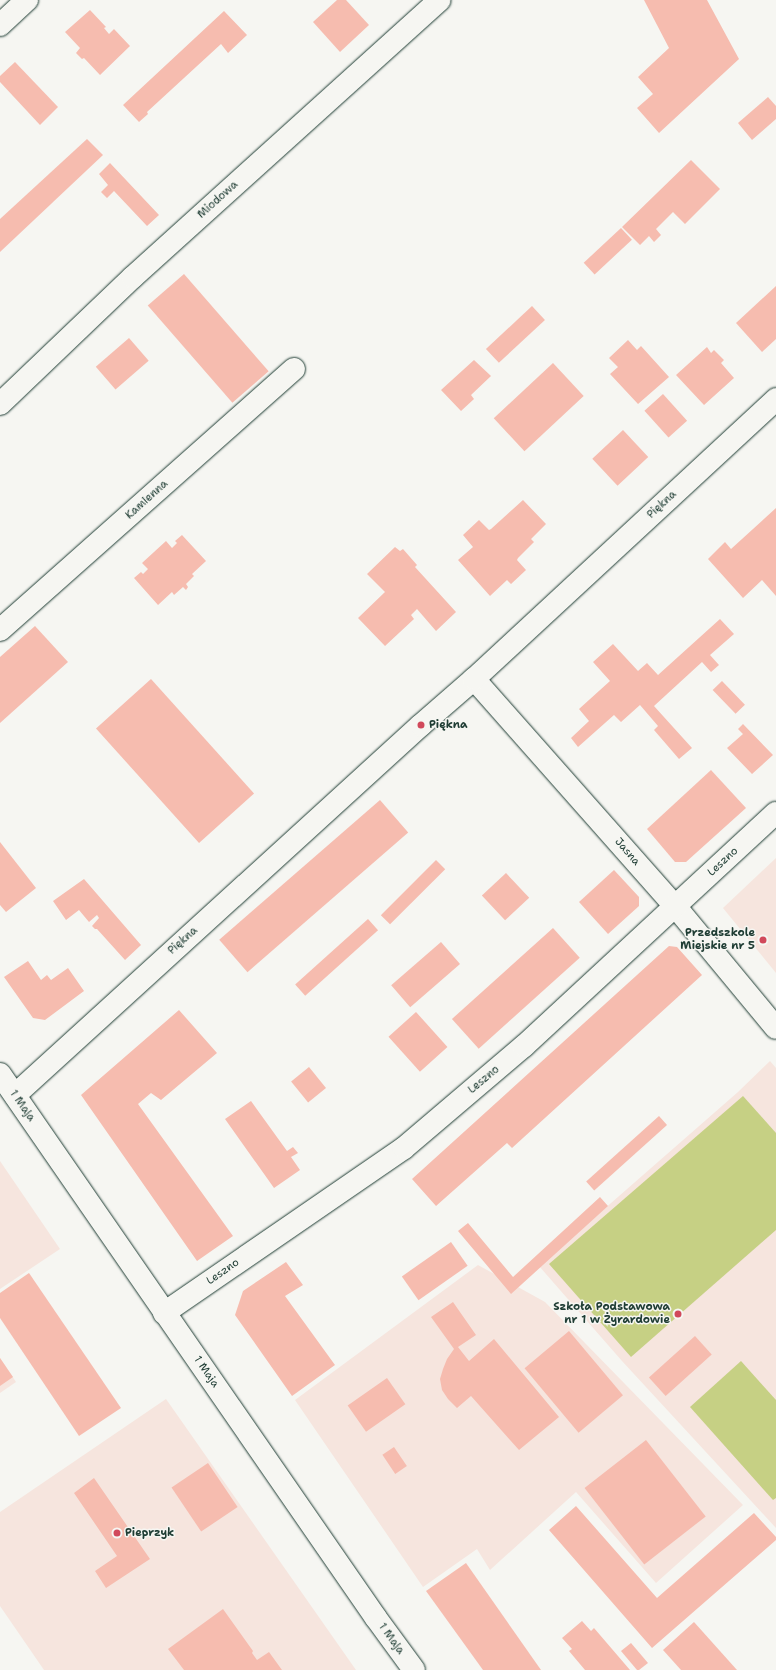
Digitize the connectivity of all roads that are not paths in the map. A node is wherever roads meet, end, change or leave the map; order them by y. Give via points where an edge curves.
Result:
1 (27, 0) edge
2 (440, 0) edge
3 (0, 25) edge
4 (294, 369) dead end
5 (776, 399) edge
6 (0, 404) edge
7 (0, 630) edge
8 (474, 679) junction
9 (776, 813) edge
10 (675, 906) junction
11 (776, 1028) edge
12 (0, 1074) edge
13 (15, 1095) junction
14 (164, 1313) junction
15 (414, 1670) edge

1 - 3 street
2 - 6 street, Miodowa via 133,277
4 - 7 street, Kamienna
5 - 8 street, Piękna
8 - 10 street, Jasna
8 - 13 street, Piękna
9 - 10 street, Leszno
10 - 11 street, Jasna
10 - 14 street, Leszno via 524,1046 404,1148
12 - 13 street, 1 Maja
13 - 14 street, 1 Maja
14 - 15 street, 1 Maja

